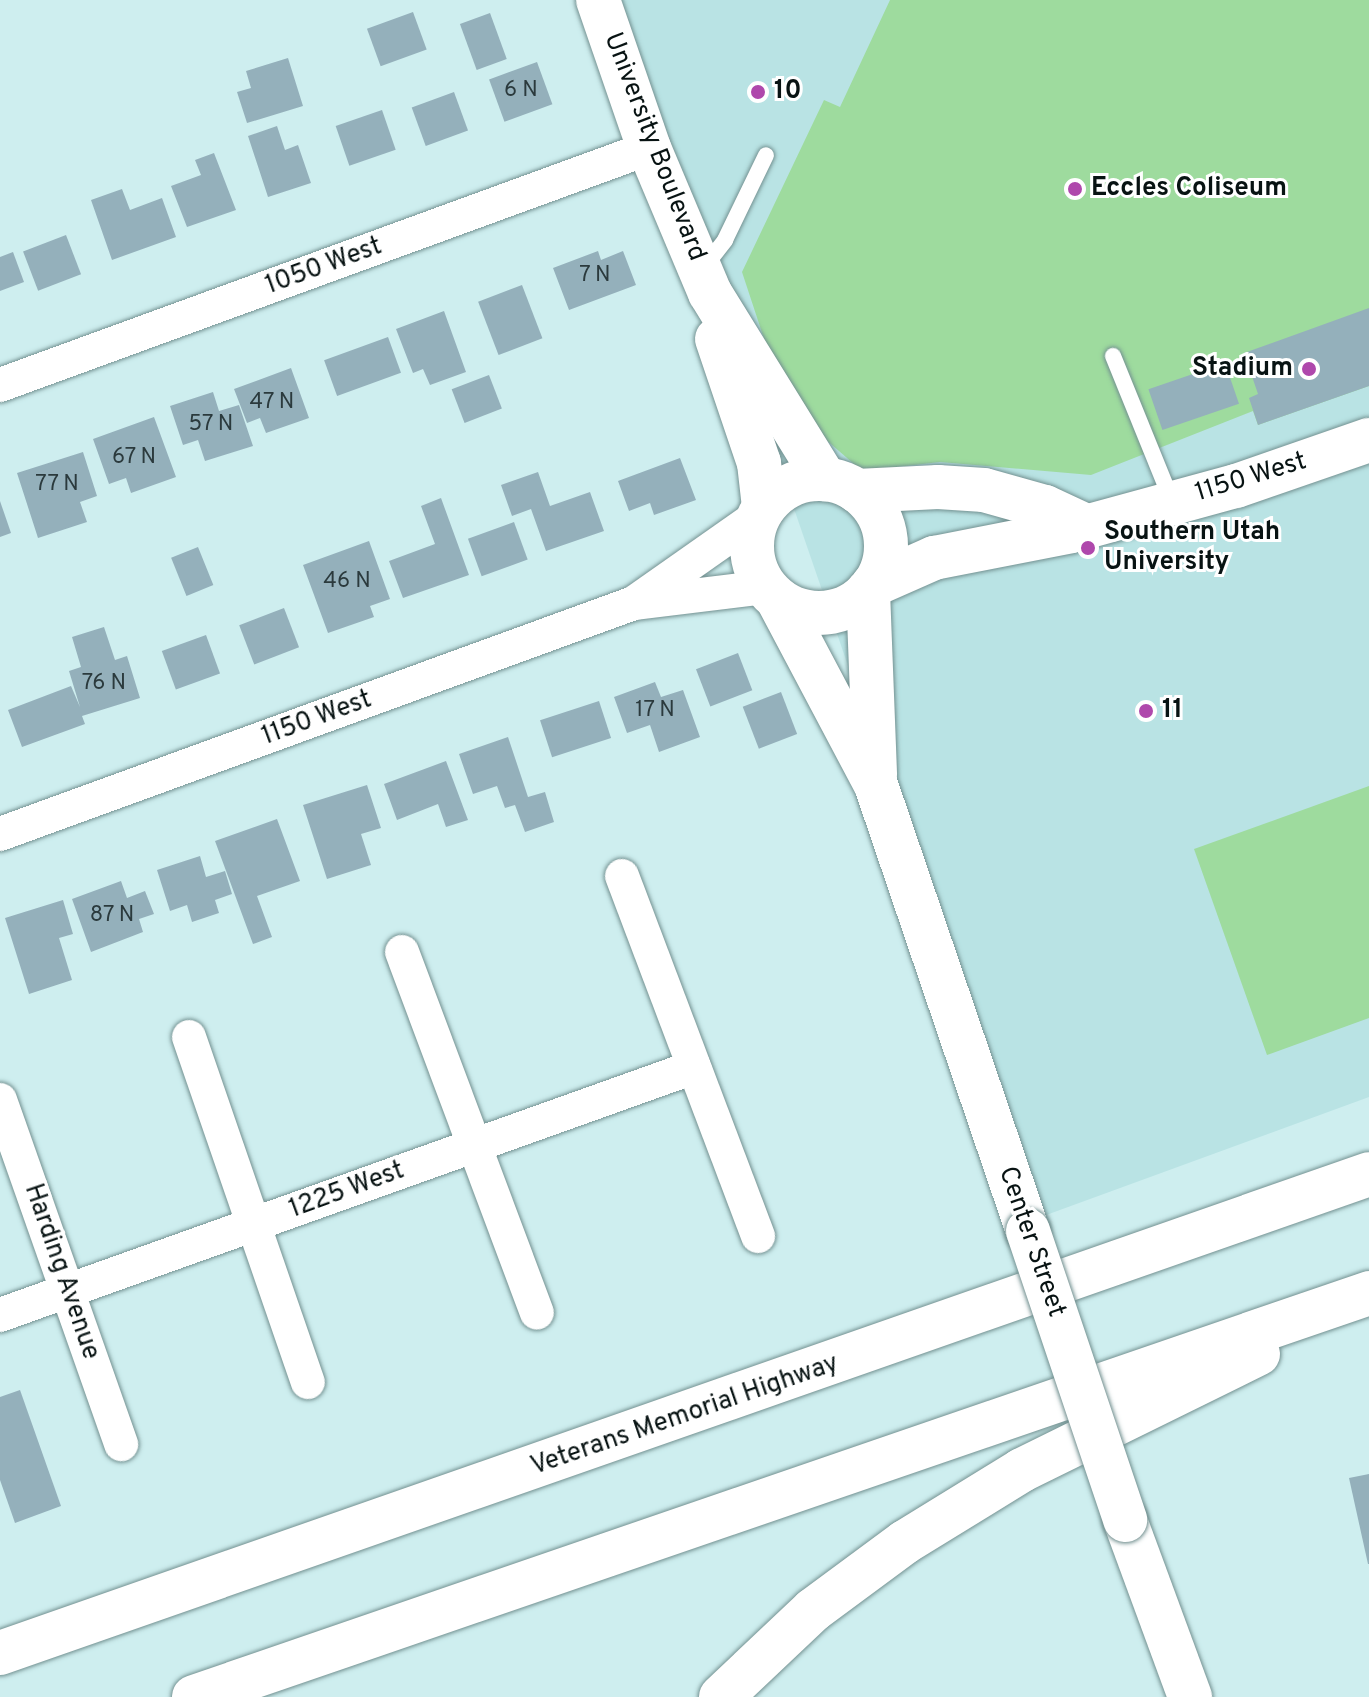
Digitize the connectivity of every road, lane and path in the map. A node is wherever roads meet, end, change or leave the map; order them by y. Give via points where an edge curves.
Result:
1 (598, 0) edge
2 (649, 148) junction
3 (766, 155) dead end
4 (706, 282) junction
5 (1113, 356) dead end
6 (0, 385) edge
7 (1369, 440) edge
8 (841, 485) junction
9 (1173, 502) junction
10 (762, 511) junction
11 (1086, 526) junction
12 (870, 588) junction
13 (772, 593) junction
14 (634, 603) junction
15 (876, 785) junction
16 (0, 834) edge
17 (622, 876) dead end
18 (402, 952) dead end
19 (189, 1037) dead end
20 (694, 1067) junction
21 (0, 1100) edge
22 (475, 1146) junction
23 (1369, 1174) edge
24 (253, 1225) junction
25 (758, 1236) dead end
26 (67, 1291) junction
27 (1369, 1294) edge
28 (537, 1313) dead end
29 (0, 1315) edge
30 (308, 1382) dead end
31 (121, 1444) dead end
32 (0, 1653) edge
33 (194, 1697) edge
34 (721, 1697) edge
35 (1190, 1697) edge

1 - 2 main road, University Boulevard
2 - 4 main road, University Boulevard
2 - 6 street, 1050 West
3 - 4 lane
4 - 8 main road, University Boulevard
4 - 10 main road, University Boulevard via 722,355 759,463
5 - 9 lane
7 - 9 main road, 1150 West
8 - 10 main road via 791,485
8 - 11 main road via 984,490 1045,507
8 - 12 main road via 884,531 883,563
9 - 11 main road, 1150 West
10 - 13 main road via 752,552
10 - 14 street, 1150 West
11 - 12 main road, 1150 West via 934,558
12 - 13 main road via 825,613 808,613
12 - 15 main road, Center Street
13 - 14 street, 1150 West
13 - 15 main road, Center Street
14 - 16 street, 1150 West
15 - 35 main road, Center Street, bridge
17 - 20 street
18 - 22 street
19 - 24 street
20 - 22 street, 1225 West
20 - 25 street
21 - 26 street, Harding Avenue
22 - 24 street, 1225 West
22 - 28 street
23 - 32 main road, Veterans Memorial Highway
24 - 26 street, 1225 West
24 - 30 street
26 - 29 street, 1225 West
26 - 31 street, Harding Avenue
27 - 33 main road
27 - 34 main road via 1167,1402 1022,1470 905,1542 813,1610

